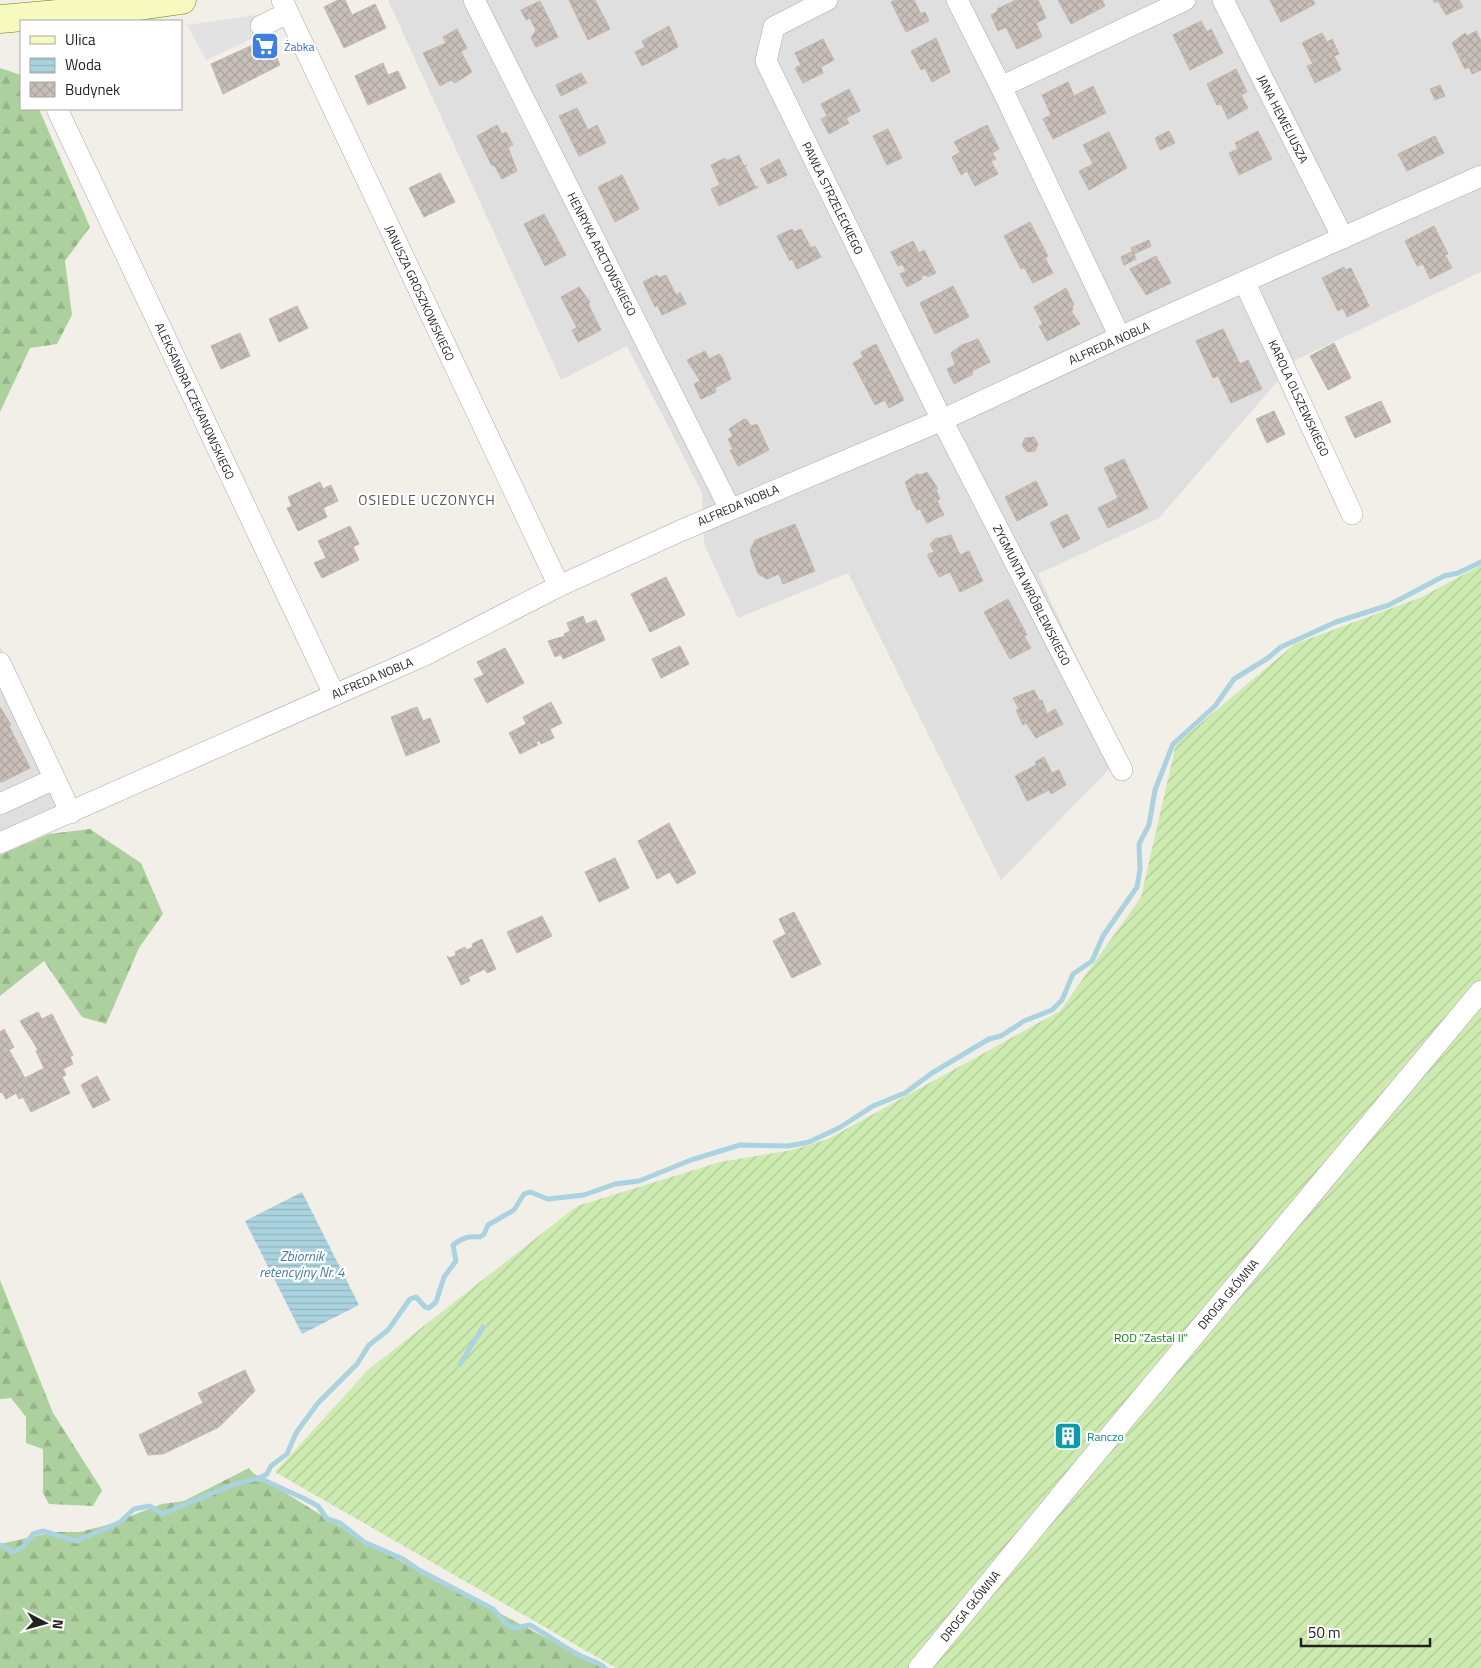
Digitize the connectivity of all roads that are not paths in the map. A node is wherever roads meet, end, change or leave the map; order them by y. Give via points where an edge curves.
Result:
1 (182, 0) edge
2 (474, 0) edge
3 (827, 0) edge
4 (956, 0) edge
5 (1185, 0) edge
6 (1223, 0) edge
7 (285, 7) edge
8 (35, 20) edge
9 (261, 26) dead end
10 (1001, 87) junction
11 (57, 110) edge
12 (1481, 176) edge
13 (1343, 238) junction
14 (1245, 283) junction
15 (1120, 337) junction
16 (942, 420) junction
17 (730, 509) junction
18 (1352, 514) dead end
19 (559, 586) junction
20 (0, 664) edge
21 (334, 694) junction
22 (1122, 770) dead end
23 (54, 779) junction
24 (0, 804) edge
25 (71, 813) junction
26 (0, 843) edge
27 (1481, 991) edge
28 (919, 1668) edge

1 - 8 main road
2 - 17 street, HENRYKA ARCTOWSKIEGO
3 - 16 street, PAWŁA STRZELECKIEGO via 774,27 766,61
4 - 10 street
5 - 10 street
6 - 13 street, JANA HEWELIUSZA
7 - 9 street
7 - 19 street, JANUSZA GROSZKOWSKIEGO
10 - 15 street
11 - 21 street, ALEKSANDRA CZEKANOWSKIEGO
12 - 13 street, ALFREDA NOBLA
13 - 14 street, ALFREDA NOBLA
14 - 15 street, ALFREDA NOBLA
14 - 18 street, KAROLA OLSZEWSKIEGO
15 - 16 street, ALFREDA NOBLA
16 - 17 street, ALFREDA NOBLA
16 - 22 street, ZYGMUNTA WRÓBLEWSKIEGO
17 - 19 street, ALFREDA NOBLA
19 - 21 street, ALFREDA NOBLA via 425,655
20 - 23 street
21 - 25 street, ALFREDA NOBLA
23 - 24 street
23 - 25 street
25 - 26 street, ALFREDA NOBLA
27 - 28 street, DROGA GŁÓWNA

